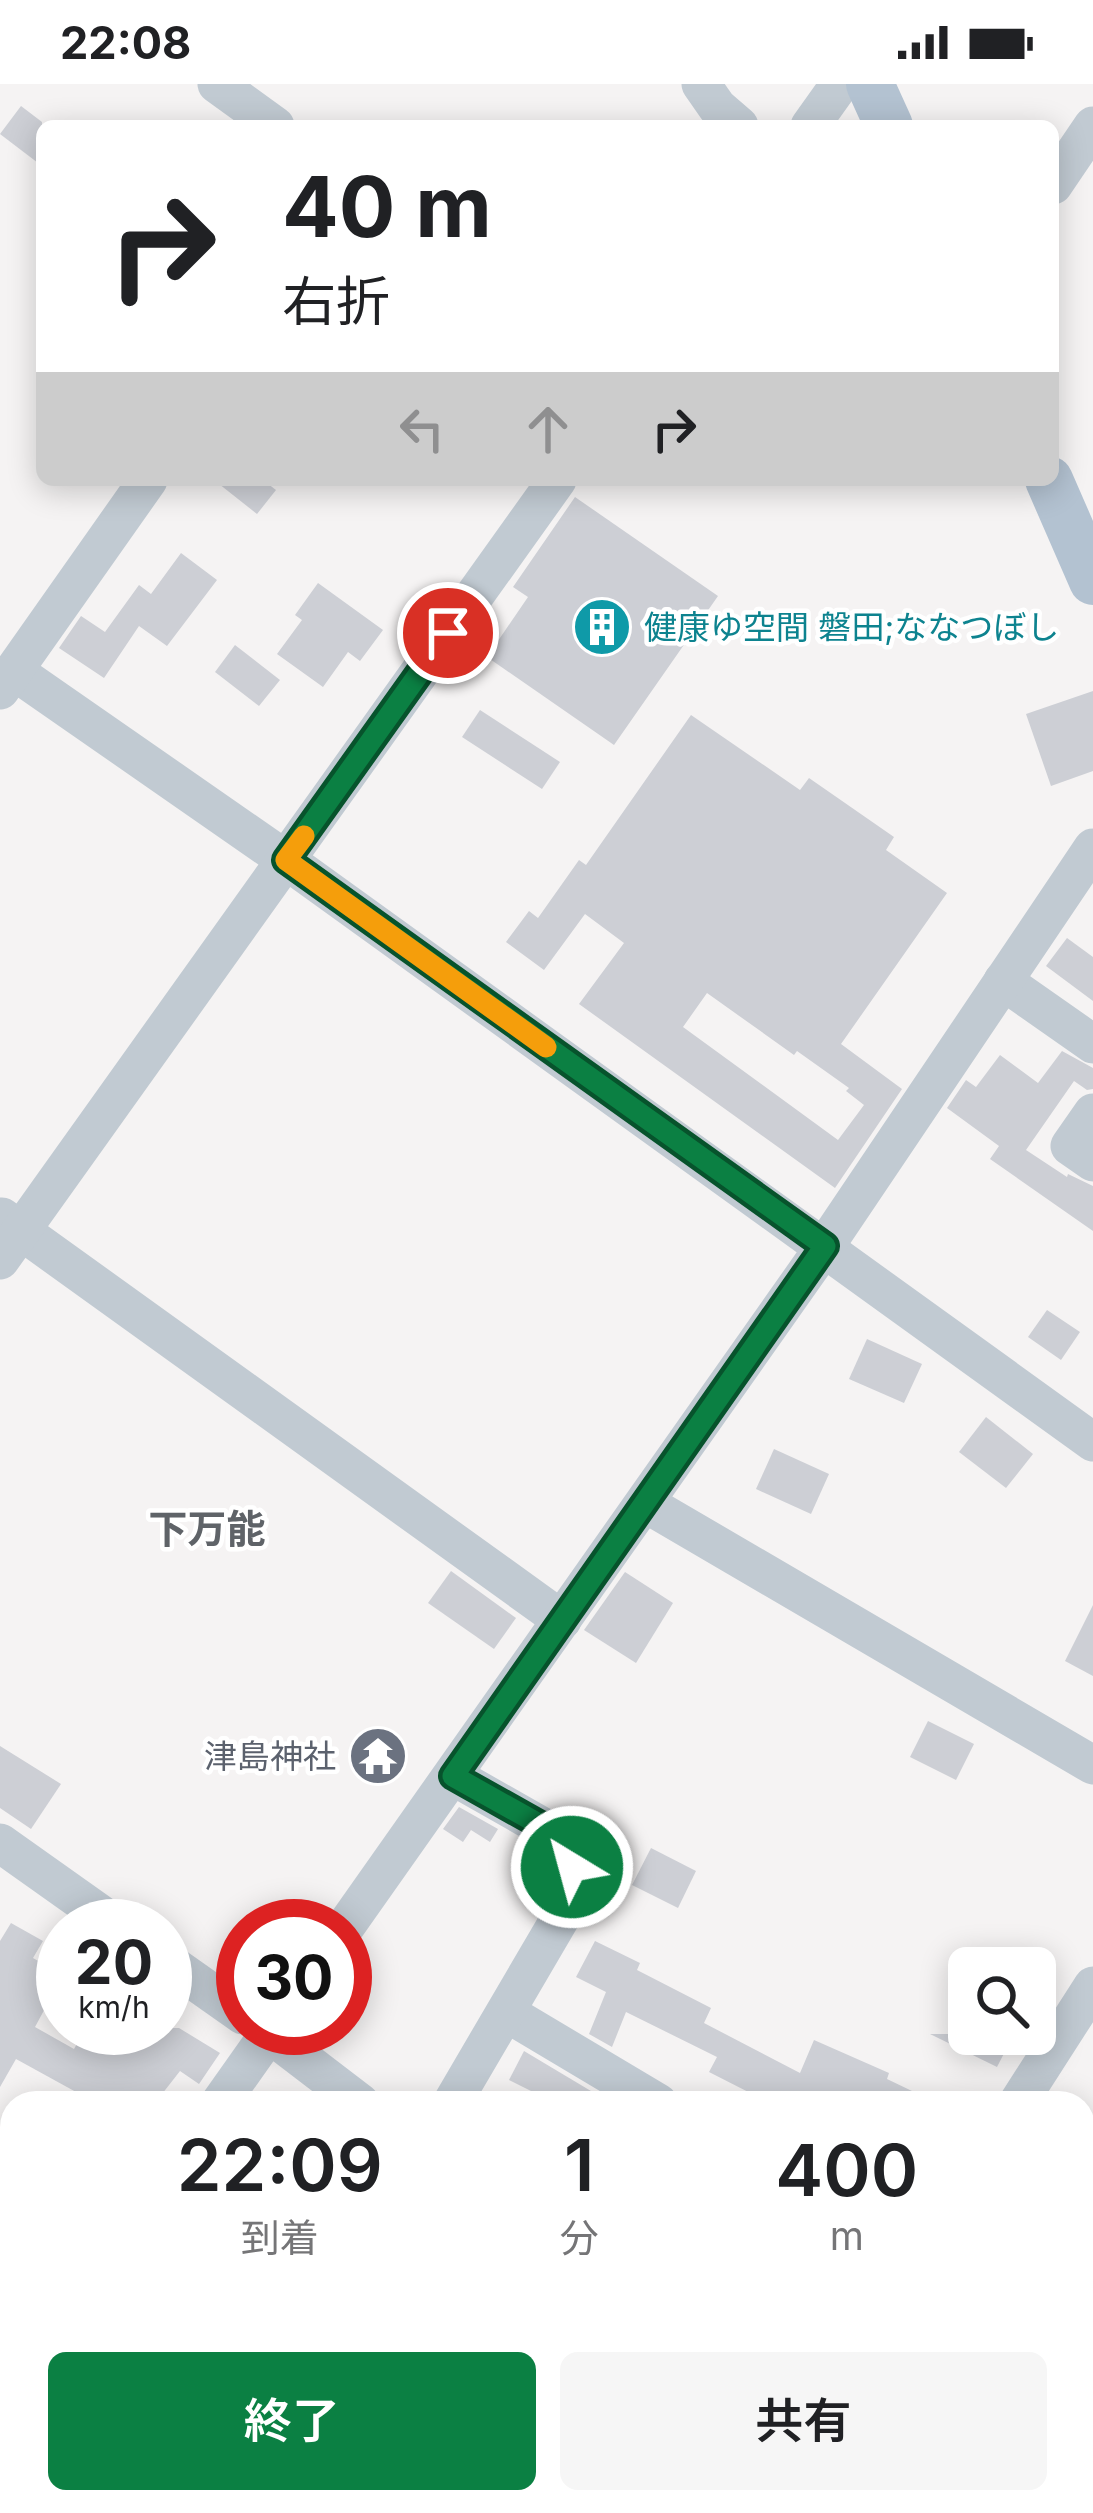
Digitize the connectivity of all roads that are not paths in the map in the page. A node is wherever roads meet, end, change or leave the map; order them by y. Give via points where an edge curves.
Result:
1 (701, 84) edge
2 (840, 84) edge
3 (870, 84) edge
4 (232, 89) edge
5 (268, 120) edge
6 (732, 120) edge
7 (814, 120) edge
8 (886, 120) edge
9 (144, 486) edge
10 (553, 486) edge
11 (1052, 486) edge
12 (1093, 581) edge
13 (7, 680) edge
14 (1093, 848) edge
15 (286, 860) junction
16 (1003, 981) junction
17 (1093, 1044) edge
18 (1093, 1112) edge
19 (1093, 1162) edge
20 (7, 1236) edge
21 (825, 1246) junction
22 (1088, 1429) edge
23 (645, 1503) junction
24 (562, 1620) junction
25 (1093, 1765) edge
26 (453, 1776) junction
27 (0, 1843) edge
28 (79, 1899) edge
29 (366, 1899) edge
30 (1093, 1986) edge
31 (507, 2013) junction
32 (246, 2055) edge
33 (299, 2055) edge
34 (227, 2091) edge
35 (345, 2091) edge
36 (459, 2091) edge
37 (638, 2091) edge
38 (1026, 2091) edge

1 - 6 street
2 - 7 street
3 - 8 main road
4 - 5 street
9 - 13 street
10 - 15 street
11 - 12 main road
13 - 15 street
14 - 16 street
15 - 20 street
15 - 21 street
16 - 17 street
16 - 21 street
18 - 19 street via 1070,1146
20 - 24 street
21 - 22 street
21 - 23 street
23 - 24 street
23 - 25 street
24 - 26 street
26 - 29 street
26 - 31 street via 569,1841 575,1893
27 - 28 street
30 - 38 street
31 - 36 street
31 - 37 street
32 - 34 street
33 - 35 street

